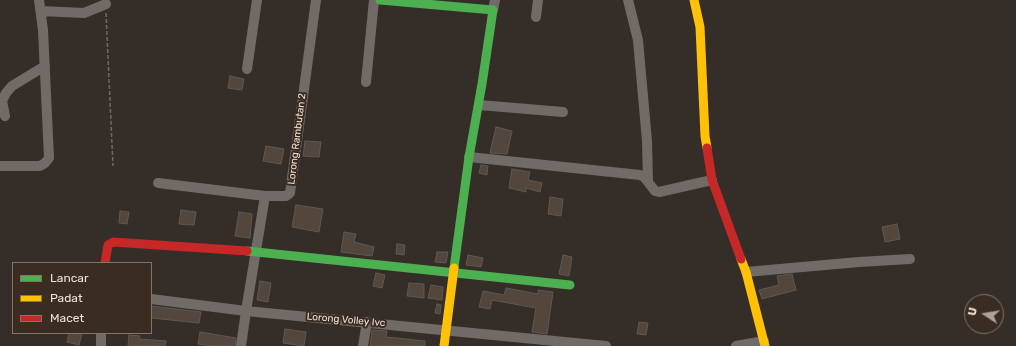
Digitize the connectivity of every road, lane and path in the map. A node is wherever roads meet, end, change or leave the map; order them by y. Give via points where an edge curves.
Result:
1 (39, 0) edge
2 (257, 0) edge
3 (316, 0) edge
4 (374, 0) edge
5 (380, 0) edge
6 (495, 0) edge
7 (538, 0) edge
8 (628, 0) edge
9 (694, 0) edge
10 (431, 2) edge
11 (106, 4) joint
12 (493, 10) junction
13 (41, 11) junction
14 (536, 17) dead end
15 (45, 66) junction
16 (247, 69) dead end
17 (366, 82) dead end
18 (478, 105) junction
19 (563, 112) dead end
20 (4, 116) dead end
21 (469, 157) junction
22 (0, 166) edge
23 (113, 166) dead end
24 (712, 180) junction
25 (648, 181) junction
26 (158, 183) dead end
27 (265, 196) junction
28 (256, 252) junction
29 (910, 259) dead end
30 (105, 262) edge
31 (454, 272) junction
32 (746, 272) junction
33 (570, 285) dead end
34 (152, 299) edge
35 (246, 311) junction
36 (367, 322) junction
37 (446, 330) junction
38 (101, 334) edge
39 (764, 344) edge
40 (101, 346) edge
41 (241, 346) edge
42 (363, 346) edge
43 (444, 346) edge
44 (606, 346) edge
45 (736, 346) edge

1 - 13 street
2 - 16 street
3 - 27 street, Lorong Rambutan 2 via 290,192 286,196
4 - 17 street
5 - 10 street
6 - 12 street
7 - 14 street
8 - 25 street via 638,40
9 - 24 street via 700,27 705,136
10 - 12 street
11 - 13 street via 84,13
11 - 23 path
12 - 18 street
13 - 15 street
15 - 20 street via 12,86 6,93 2,101
15 - 22 street via 49,158 40,166
18 - 19 street
18 - 21 street
21 - 25 street via 632,174 642,176
21 - 31 street
24 - 25 street via 661,192 655,191
24 - 32 street
26 - 27 street, Lorong Rambutan 2
27 - 28 street
28 - 30 street via 113,242 108,245
28 - 31 street
28 - 35 street
29 - 32 street
31 - 33 street
31 - 37 street
32 - 39 street
34 - 35 street, Lorong Volley Ivc
35 - 36 street, Lorong Volley Ivc
35 - 41 street
36 - 37 street, Lorong Volley Ivc
36 - 42 street
37 - 43 street
37 - 44 street, Lorong Volley Ivc
38 - 40 street
39 - 45 street

